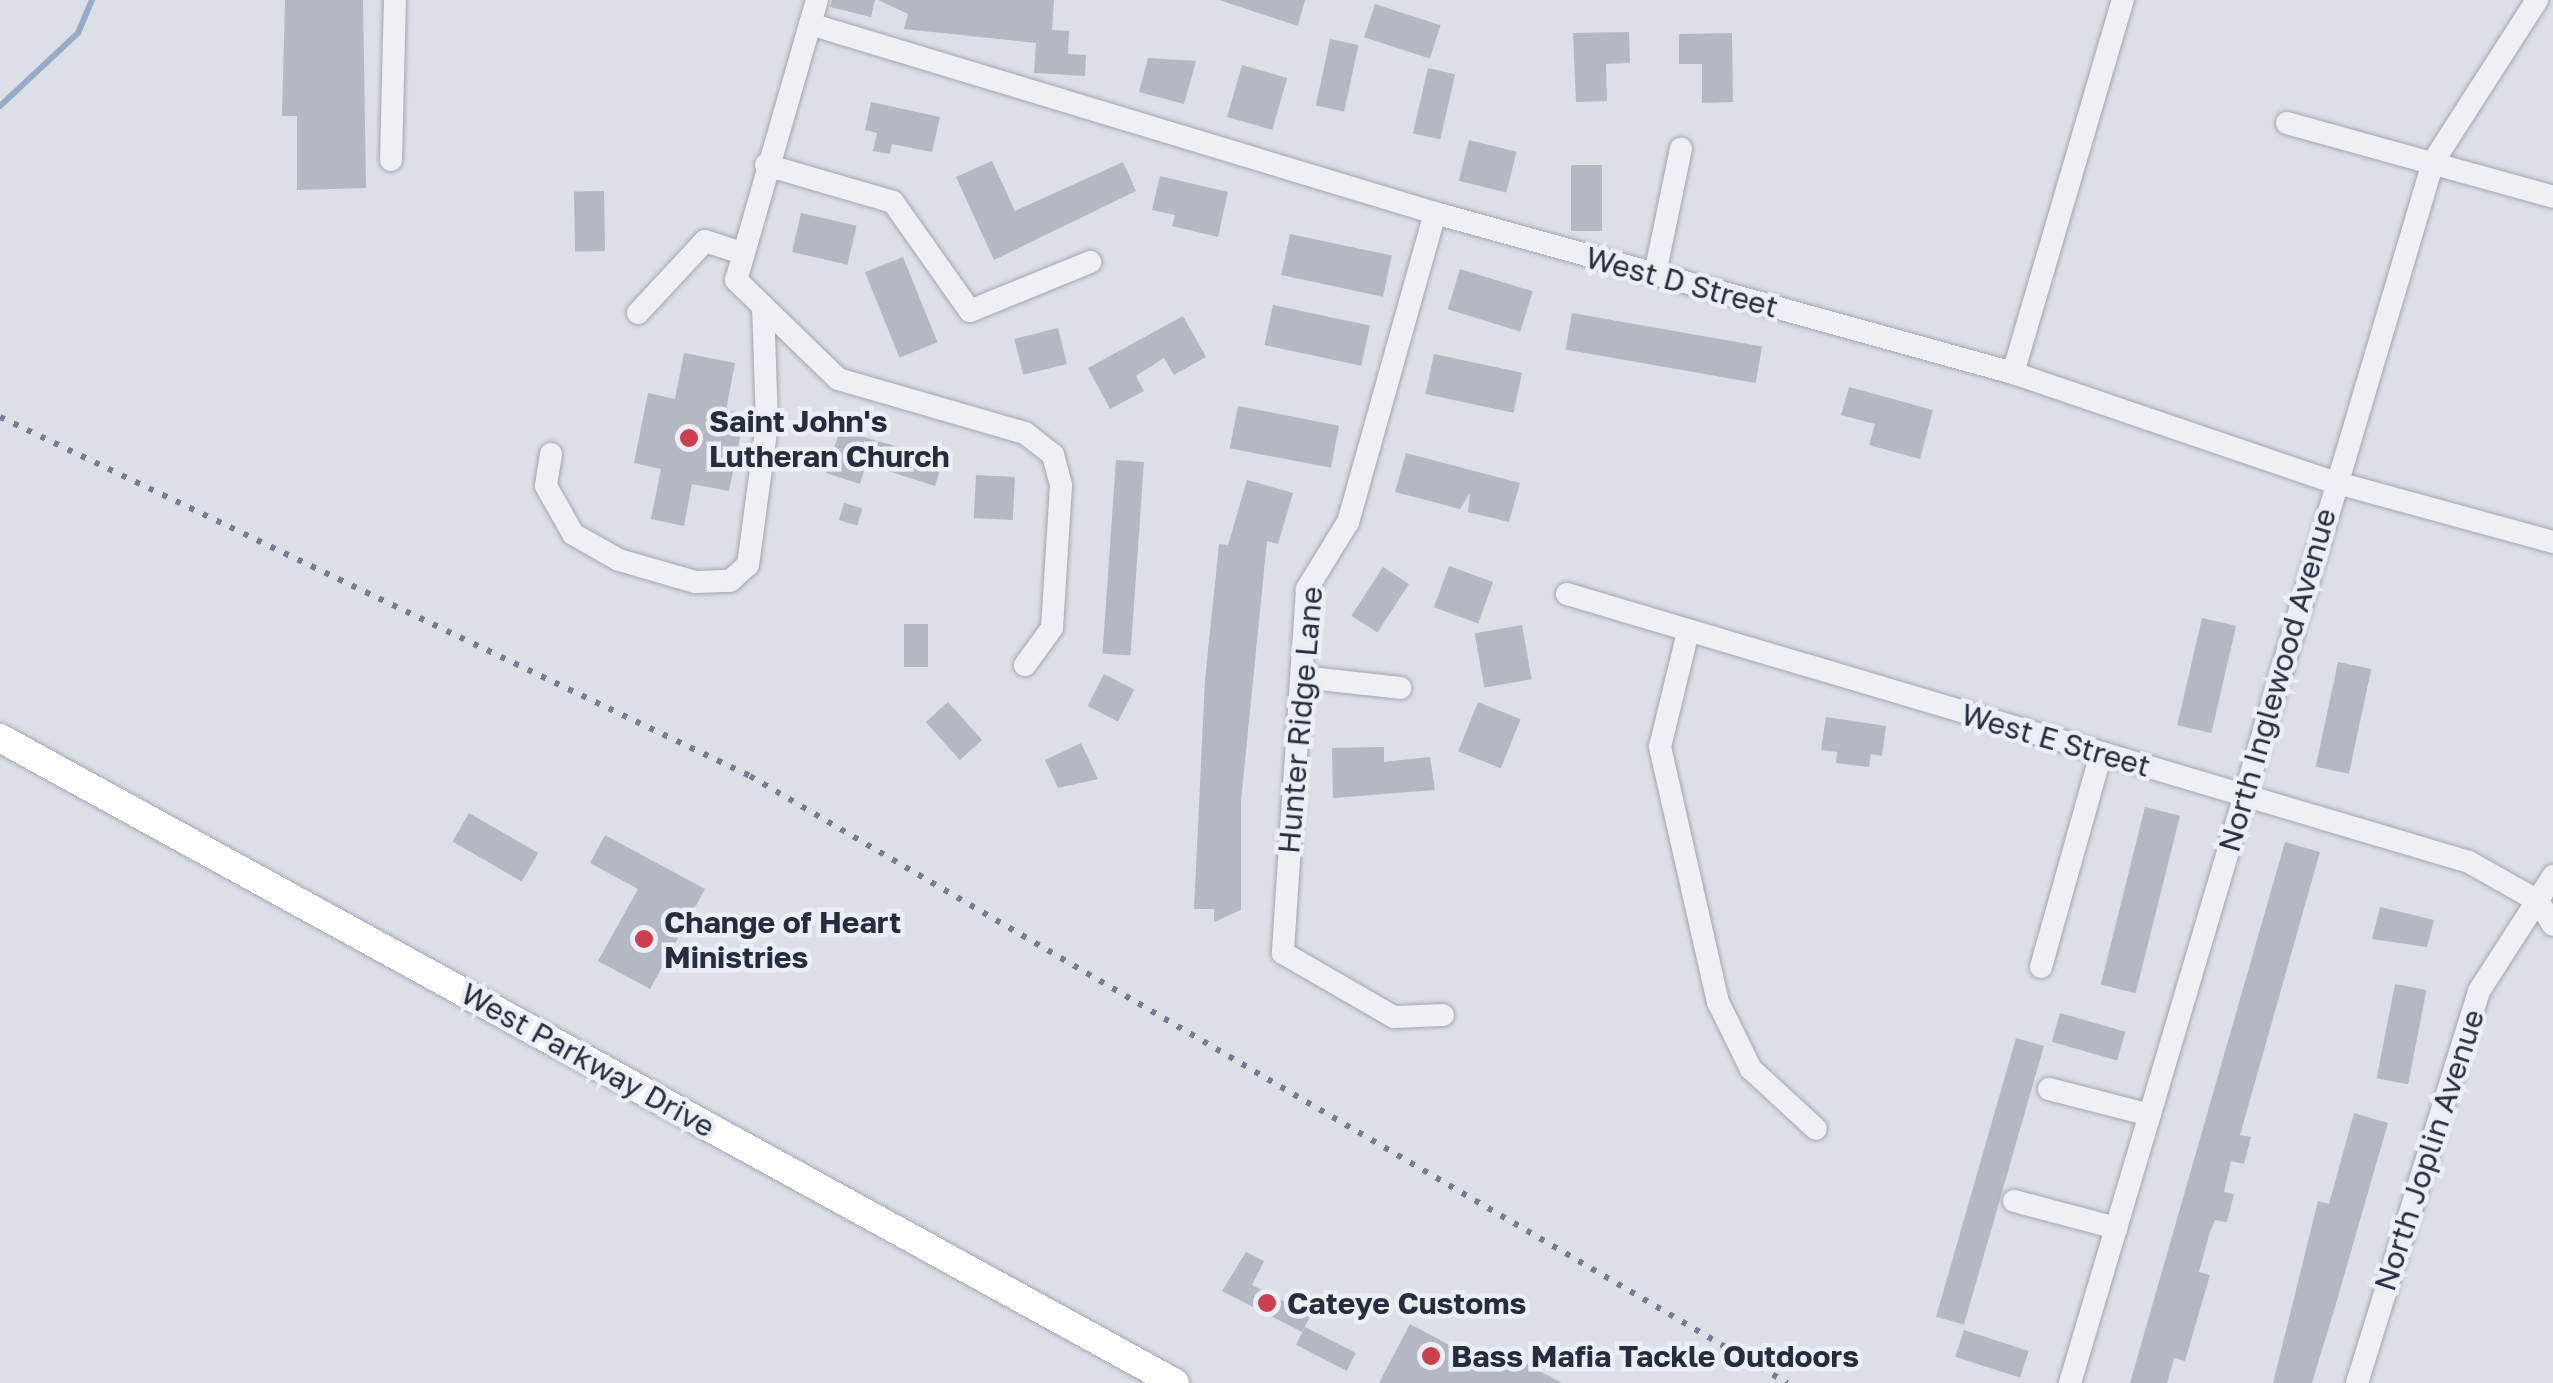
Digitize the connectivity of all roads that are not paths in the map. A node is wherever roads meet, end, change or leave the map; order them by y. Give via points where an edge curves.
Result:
1 (395, 0) edge
2 (817, 0) edge
3 (2123, 0) edge
4 (2538, 0) edge
5 (810, 24) junction
6 (2288, 122) dead end
7 (1681, 149) dead end
8 (391, 160) dead end
9 (2433, 162) junction
10 (766, 165) junction
11 (2553, 197) edge
12 (1435, 213) junction
13 (743, 253) junction
14 (1090, 262) dead end
15 (1655, 274) junction
16 (763, 306) junction
17 (638, 313) dead end
18 (2013, 373) junction
19 (551, 454) dead end
20 (2334, 482) junction
21 (2553, 542) edge
22 (1567, 594) dead end
23 (1688, 632) junction
24 (1024, 665) dead end
25 (1301, 677) junction
26 (1400, 688) dead end
27 (0, 738) edge
28 (2102, 754) junction
29 (2245, 796) junction
30 (2553, 876) edge
31 (2538, 901) junction
32 (2553, 925) edge
33 (2041, 967) dead end
34 (1442, 1015) dead end
35 (2048, 1089) dead end
36 (2150, 1116) junction
37 (1816, 1129) dead end
38 (2014, 1201) dead end
39 (2116, 1228) junction
40 (1175, 1383) edge
41 (2070, 1383) edge
42 (2357, 1383) edge

1 - 8 street
2 - 5 street
3 - 18 street
4 - 9 street, North Inglewood Avenue
5 - 10 street
5 - 12 street, West D Street
6 - 9 street
7 - 15 street
9 - 11 street
9 - 20 street, North Inglewood Avenue
10 - 13 street
10 - 14 street via 894,202 970,311
12 - 15 street, West D Street
12 - 25 street, Hunter Ridge Lane via 1348,522 1310,574
13 - 16 street via 736,280
13 - 17 street via 705,242
15 - 18 street, West D Street
16 - 19 street via 767,424 748,565 730,582 695,582 620,560 574,534 546,486
16 - 24 street via 838,379 1024,434 1052,455 1061,485 1052,628
18 - 20 street, West D Street
20 - 21 street, West D Street
20 - 29 street, North Inglewood Avenue
22 - 23 street, West E Street
23 - 28 street, West E Street
23 - 37 street via 1660,747 1718,1002 1751,1069
25 - 26 street
25 - 34 street, Hunter Ridge Lane via 1283,952 1394,1017
27 - 40 main road, West Parkway Drive
28 - 29 street, West E Street
28 - 33 street
29 - 31 street, West E Street via 2469,862
29 - 36 street, North Inglewood Avenue
30 - 31 street, North Joplin Avenue
31 - 32 street
31 - 42 street, North Joplin Avenue via 2479,991
35 - 36 street
36 - 39 street, North Inglewood Avenue
38 - 39 street
39 - 41 street, North Inglewood Avenue

